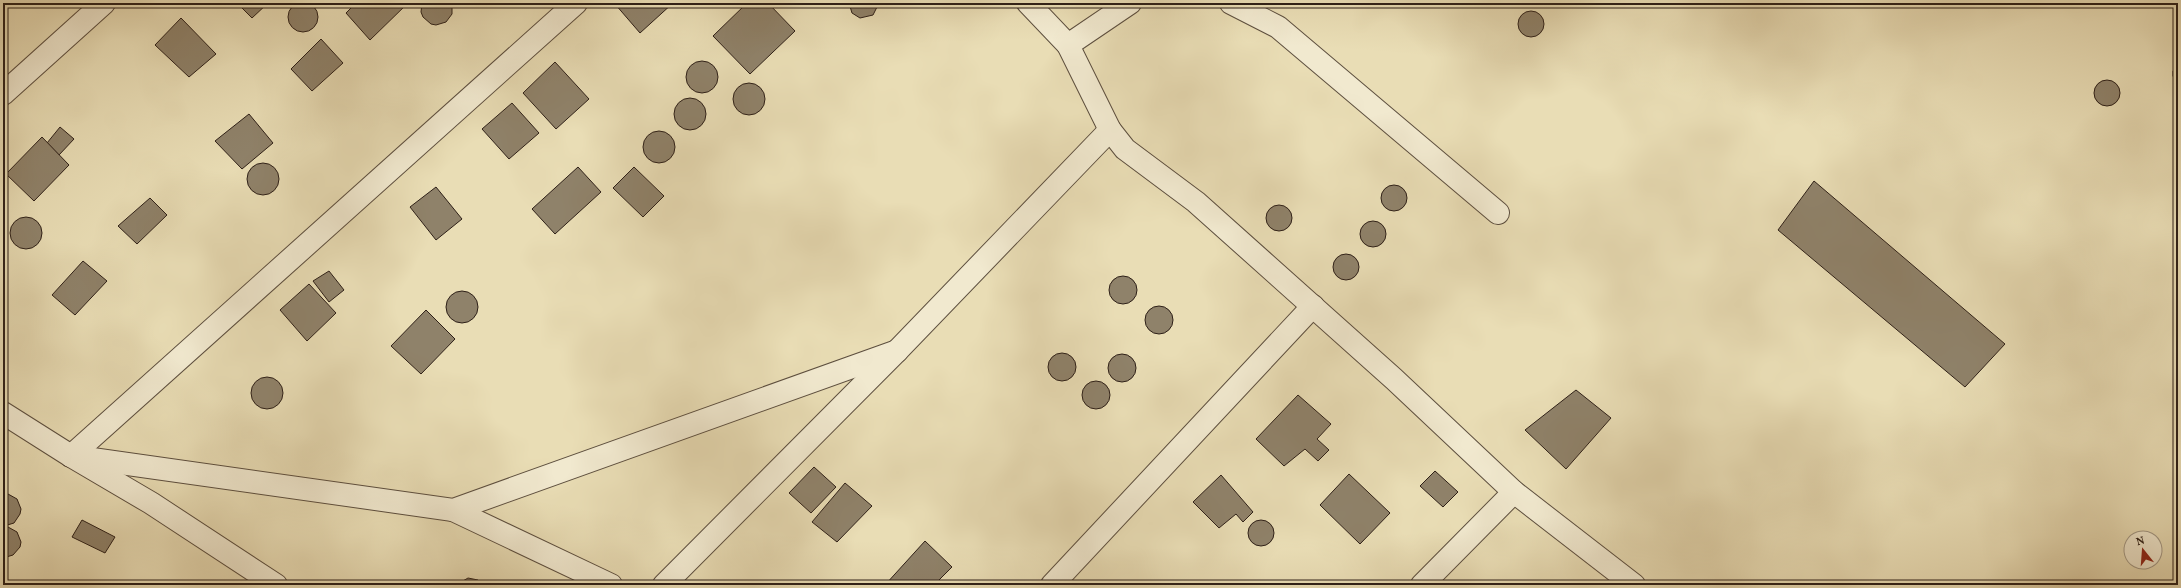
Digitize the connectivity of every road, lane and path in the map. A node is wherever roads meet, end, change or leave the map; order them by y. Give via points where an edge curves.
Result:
1 (104, 3) edge
2 (576, 3) edge
3 (1028, 3) edge
4 (1130, 3) edge
5 (1230, 3) edge
6 (1068, 45) junction
7 (3, 94) edge
8 (1110, 130) junction
9 (1498, 213) dead end
10 (1313, 306) junction
11 (897, 351) junction
12 (3, 413) edge
13 (70, 456) junction
14 (1514, 492) junction
15 (454, 510) junction
16 (276, 585) edge
17 (611, 585) edge
18 (664, 585) edge
19 (1052, 585) edge
20 (1422, 585) edge
21 (1634, 585) edge

1 - 7 street
2 - 13 street
3 - 6 street
4 - 6 street
5 - 9 street via 1278,27
6 - 8 street
8 - 10 street via 1125,149 1196,202
8 - 11 street
10 - 14 street
10 - 19 street
11 - 15 street
11 - 18 street
12 - 13 street
13 - 15 street
13 - 16 street via 151,503
14 - 20 street
14 - 21 street
15 - 17 street

